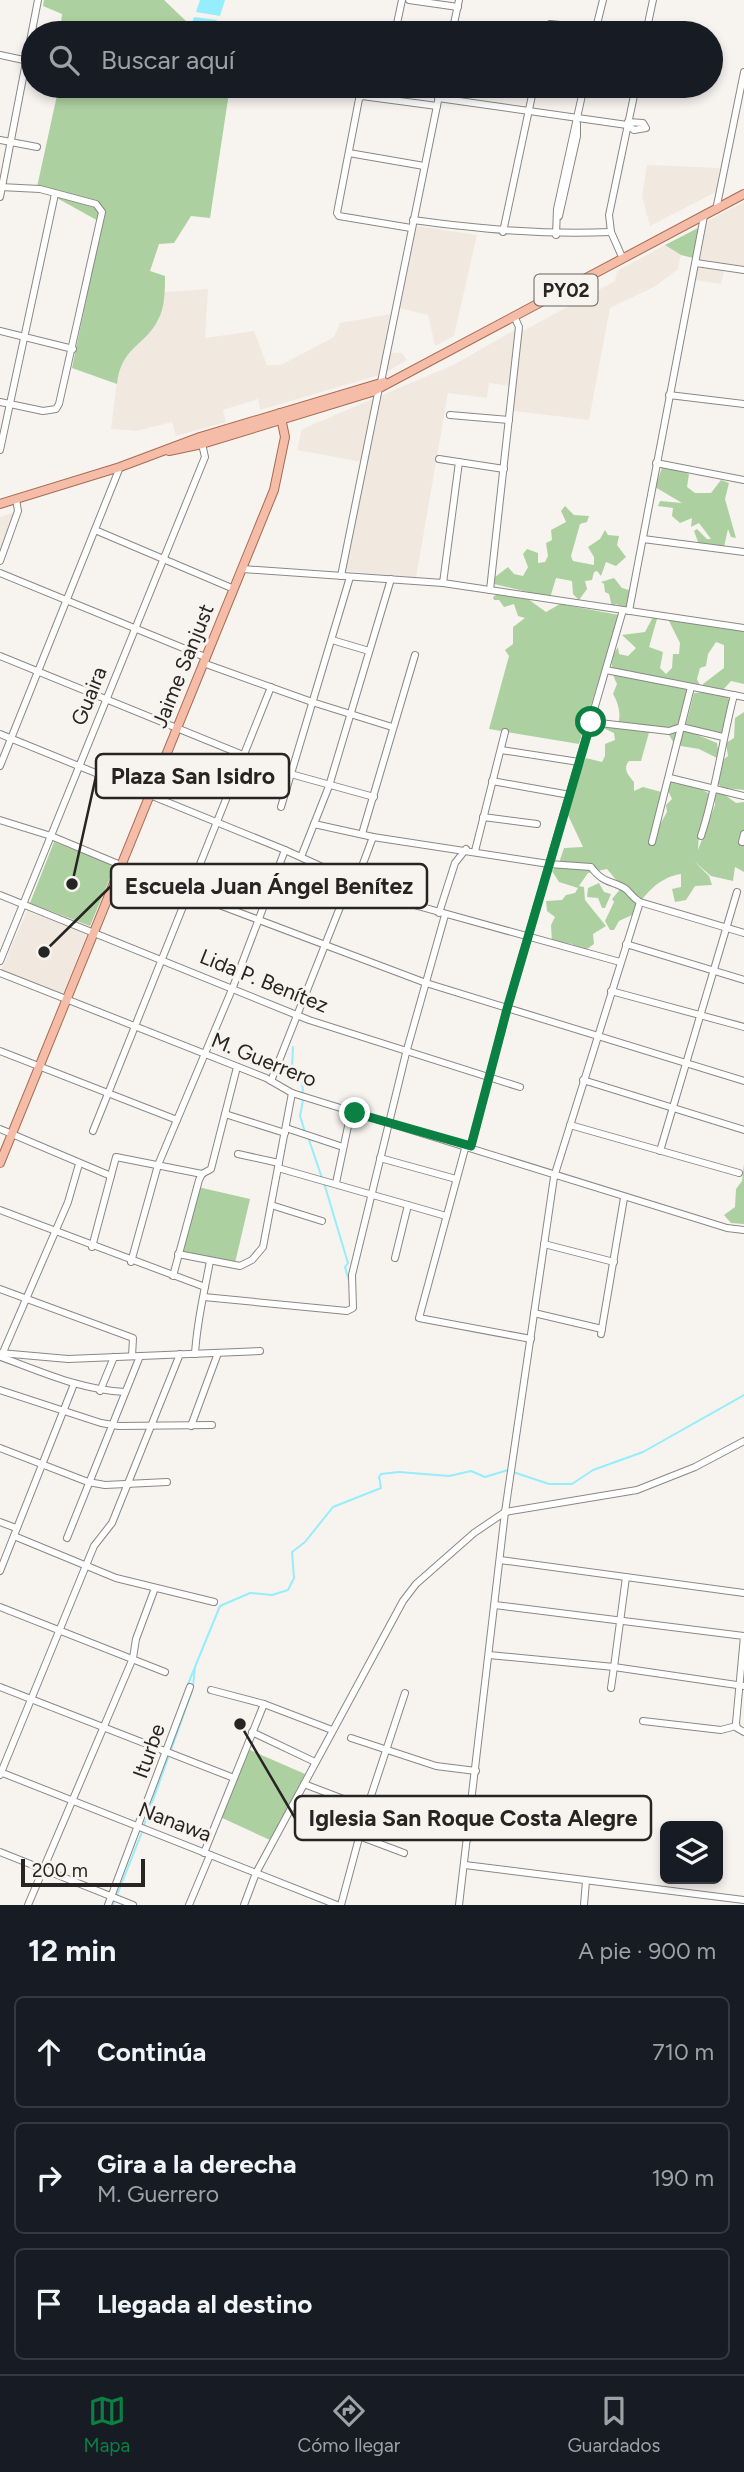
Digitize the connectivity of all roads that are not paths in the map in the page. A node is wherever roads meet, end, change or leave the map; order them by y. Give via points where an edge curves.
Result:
1 (38, 0) edge
2 (402, 0) edge
3 (409, 0) edge
4 (603, 0) edge
5 (653, 0) edge
6 (459, 4) edge
7 (36, 21) edge
8 (398, 21) edge
9 (598, 21) edge
10 (649, 21) edge
11 (0, 55) edge
12 (21, 60) edge
13 (744, 72) edge
14 (22, 98) edge
15 (360, 98) edge
16 (382, 98) edge
17 (438, 98) joint
18 (532, 98) edge
19 (581, 98) edge
20 (633, 98) edge
21 (437, 106) junction
22 (529, 111) junction
23 (577, 119) junction
24 (628, 123) junction
25 (0, 140) edge
26 (10, 142) junction
27 (37, 147) dead end
28 (349, 153) junction
29 (424, 166) junction
30 (1, 187) edge
31 (55, 194) junction
32 (744, 194) edge
33 (0, 197) edge
34 (716, 209) junction
35 (704, 216) junction
36 (413, 219) junction
37 (411, 228) junction
38 (503, 232) junction
39 (611, 232) junction
40 (556, 235) junction
41 (623, 259) junction
42 (695, 262) junction
43 (744, 270) edge
44 (515, 318) junction
45 (0, 331) edge
46 (26, 338) junction
47 (73, 349) junction
48 (382, 384) junction
49 (669, 395) junction
50 (0, 402) edge
51 (744, 404) edge
52 (11, 405) junction
53 (310, 411) junction
54 (450, 415) dead end
55 (281, 416) junction
56 (509, 420) junction
57 (263, 425) junction
58 (285, 437) junction
59 (202, 443) junction
60 (0, 450) edge
61 (169, 451) junction
62 (439, 459) dead end
63 (459, 462) junction
64 (656, 463) junction
65 (120, 467) junction
66 (504, 469) junction
67 (744, 480) edge
68 (16, 499) junction
69 (0, 504) edge
70 (95, 530) junction
71 (643, 539) junction
72 (744, 552) edge
73 (163, 559) junction
74 (0, 561) edge
75 (242, 569) junction
76 (0, 573) edge
77 (341, 576) junction
78 (350, 577) junction
79 (391, 579) junction
80 (443, 583) junction
81 (234, 589) junction
82 (490, 590) junction
83 (67, 600) junction
84 (626, 611) junction
85 (744, 628) edge
86 (135, 629) junction
87 (332, 640) junction
88 (369, 651) junction
89 (415, 655) dead end
90 (0, 656) edge
91 (204, 660) junction
92 (606, 670) junction
93 (38, 671) junction
94 (271, 687) junction
95 (691, 687) junction
96 (734, 695) junction
97 (744, 697) edge
98 (107, 698) junction
99 (312, 702) junction
100 (349, 714) junction
101 (591, 722) junction
102 (177, 726) junction
103 (392, 727) junction
104 (681, 727) junction
105 (505, 732) dead end
106 (0, 734) edge
107 (723, 737) junction
108 (11, 739) junction
109 (500, 750) junction
110 (245, 754) junction
111 (579, 762) junction
112 (0, 766) edge
113 (79, 768) junction
114 (292, 775) junction
115 (670, 779) junction
116 (492, 781) junction
117 (329, 786) junction
118 (712, 788) junction
119 (570, 794) junction
120 (149, 795) junction
121 (744, 796) edge
122 (374, 797) junction
123 (281, 807) dead end
124 (483, 817) junction
125 (0, 820) edge
126 (217, 823) junction
127 (314, 824) junction
128 (537, 824) dead end
129 (362, 834) junction
130 (744, 834) edge
131 (51, 836) junction
132 (701, 836) dead end
133 (373, 837) junction
134 (652, 842) dead end
135 (742, 842) dead end
136 (466, 849) junction
137 (285, 850) junction
138 (475, 851) junction
139 (301, 857) junction
140 (549, 864) junction
141 (120, 865) junction
142 (352, 884) junction
143 (737, 892) dead end
144 (190, 894) junction
145 (0, 895) edge
146 (640, 902) junction
147 (23, 905) junction
148 (442, 914) junction
149 (259, 918) junction
150 (726, 928) junction
151 (92, 932) junction
152 (744, 933) edge
153 (528, 938) junction
154 (626, 944) junction
155 (325, 945) junction
156 (162, 959) junction
157 (0, 961) edge
158 (620, 962) junction
159 (714, 970) junction
160 (0, 973) edge
161 (744, 980) edge
162 (426, 983) junction
163 (233, 986) junction
164 (611, 991) junction
165 (66, 999) junction
166 (507, 1009) junction
167 (298, 1015) junction
168 (700, 1015) junction
169 (136, 1027) junction
170 (744, 1027) edge
171 (597, 1035) junction
172 (0, 1051) edge
173 (406, 1053) junction
174 (204, 1054) junction
175 (686, 1064) junction
176 (39, 1066) junction
177 (237, 1067) junction
178 (488, 1077) junction
179 (583, 1080) junction
180 (271, 1081) junction
181 (744, 1081) edge
182 (520, 1087) dead end
183 (107, 1093) junction
184 (292, 1093) junction
185 (673, 1107) junction
186 (351, 1112) junction
187 (225, 1114) junction
188 (177, 1120) junction
189 (388, 1124) junction
190 (570, 1125) junction
191 (0, 1129) edge
192 (285, 1130) junction
193 (744, 1130) edge
194 (93, 1131) dead end
195 (12, 1134) junction
196 (468, 1146) junction
197 (343, 1147) junction
198 (660, 1151) junction
199 (238, 1154) dead end
200 (380, 1158) junction
201 (0, 1163) edge
202 (79, 1164) junction
203 (158, 1165) junction
204 (279, 1165) junction
205 (739, 1173) dead end
206 (202, 1174) junction
207 (111, 1176) junction
208 (554, 1177) junction
209 (456, 1179) junction
210 (336, 1183) junction
211 (373, 1195) junction
212 (624, 1198) junction
213 (271, 1205) junction
214 (408, 1205) junction
215 (0, 1210) edge
216 (446, 1216) junction
217 (321, 1221) dead end
218 (744, 1230) edge
219 (55, 1233) junction
220 (544, 1244) junction
221 (92, 1247) junction
222 (178, 1254) junction
223 (395, 1258) dead end
224 (210, 1261) junction
225 (131, 1262) junction
226 (614, 1262) junction
227 (173, 1276) junction
228 (205, 1287) junction
229 (0, 1289) edge
230 (204, 1297) junction
231 (25, 1298) junction
232 (534, 1313) junction
233 (531, 1339) junction
234 (260, 1351) dead end
235 (218, 1353) junction
236 (180, 1354) junction
237 (195, 1354) junction
238 (1, 1356) edge
239 (136, 1356) junction
240 (114, 1357) junction
241 (74, 1384) junction
242 (0, 1390) edge
243 (100, 1391) junction
244 (125, 1392) junction
245 (62, 1412) junction
246 (112, 1425) junction
247 (212, 1425) dead end
248 (152, 1426) junction
249 (191, 1426) junction
250 (744, 1441) edge
251 (0, 1448) edge
252 (42, 1465) junction
253 (88, 1482) junction
254 (167, 1482) dead end
255 (128, 1484) junction
256 (505, 1512) junction
257 (0, 1522) edge
258 (15, 1532) junction
259 (67, 1538) dead end
260 (500, 1560) junction
261 (86, 1566) junction
262 (0, 1571) edge
263 (626, 1577) junction
264 (155, 1588) junction
265 (744, 1593) edge
266 (214, 1602) dead end
267 (495, 1605) junction
268 (0, 1607) edge
269 (620, 1622) junction
270 (60, 1631) junction
271 (489, 1655) junction
272 (133, 1658) junction
273 (614, 1667) junction
274 (165, 1672) dead end
275 (741, 1686) edge
276 (0, 1687) edge
277 (190, 1687) dead end
278 (611, 1688) dead end
279 (211, 1690) dead end
280 (405, 1693) dead end
281 (31, 1700) junction
282 (264, 1704) junction
283 (643, 1720) dead end
284 (736, 1726) junction
285 (100, 1728) junction
286 (332, 1730) junction
287 (252, 1732) junction
288 (744, 1732) edge
289 (351, 1738) dead end
290 (386, 1750) junction
291 (166, 1753) junction
292 (315, 1762) junction
293 (476, 1771) junction
294 (0, 1773) edge
295 (234, 1778) junction
296 (304, 1784) junction
297 (71, 1800) junction
298 (366, 1808) junction
299 (139, 1827) junction
300 (359, 1836) junction
301 (468, 1839) junction
302 (0, 1852) edge
303 (404, 1853) dead end
304 (207, 1854) junction
305 (465, 1865) junction
306 (43, 1869) junction
307 (256, 1873) junction
308 (586, 1881) junction
309 (705, 1895) junction
310 (112, 1896) junction
311 (744, 1900) edge
312 (28, 1905) edge
313 (108, 1905) edge
314 (133, 1905) edge
315 (189, 1905) edge
316 (244, 1905) edge
317 (339, 1905) edge
318 (459, 1905) edge
319 (584, 1905) edge
320 (704, 1905) edge

1 - 7 street
2 - 8 street
3 - 6 street
4 - 9 street
5 - 10 street
11 - 12 street
13 - 34 street
14 - 26 street
15 - 28 street
16 - 21 street
17 - 21 street
17 - 22 street
18 - 22 street
19 - 23 street
20 - 24 street
21 - 29 street
22 - 23 street
22 - 38 street
23 - 24 street
23 - 40 street
24 - 39 street via 609,215
25 - 26 street
26 - 27 street
26 - 30 street
28 - 29 street
28 - 37 street via 339,216
29 - 36 street
30 - 31 street
30 - 33 street
31 - 46 street
31 - 47 street via 96,204 102,212
32 - 34 main road, PY02
34 - 35 main road, PY02
35 - 41 main road, PY02
35 - 42 street
36 - 37 street
36 - 38 street
37 - 48 street
38 - 40 street
39 - 40 street
39 - 41 street
41 - 44 main road, PY02
42 - 43 street
42 - 49 street
44 - 48 main road, PY02
44 - 56 street via 519,327
45 - 46 street
46 - 47 street
46 - 52 street
47 - 52 street via 56,409
48 - 53 main road, PY02
48 - 55 main road, PY02
48 - 77 street
49 - 51 street
49 - 64 street
50 - 52 street
52 - 60 street
53 - 55 main road, PY02
53 - 58 main road via 294,421
54 - 56 street
55 - 57 main road, PY02
55 - 58 main road, Jaime Sanjust
55 - 61 main road, PY02 via 189,441
56 - 66 street
57 - 58 main road via 279,427
57 - 59 main road, PY02
58 - 75 main road, Jaime Sanjust via 274,490
59 - 61 main road, PY02
59 - 73 street, Guaira via 205,457
61 - 65 main road, PY02
62 - 63 street
63 - 66 street
63 - 80 street
64 - 67 street
64 - 71 street
65 - 68 main road, PY02
65 - 70 street
66 - 82 street
68 - 69 main road, PY02
68 - 74 street via 18,511
70 - 73 street
70 - 83 street
71 - 72 street
71 - 84 street
73 - 81 street
73 - 86 street, Guaira
75 - 77 street
75 - 81 main road, Jaime Sanjust
76 - 83 street
77 - 78 street
78 - 79 street
78 - 87 street
79 - 80 street
79 - 88 street
80 - 82 street
81 - 91 main road, Jaime Sanjust
82 - 84 street
83 - 86 street
83 - 93 street
84 - 85 street
84 - 92 street
86 - 91 street
86 - 98 street, Guaira
87 - 88 street
87 - 99 street
88 - 100 street
89 - 103 street
90 - 93 street
91 - 94 street
91 - 102 main road, Jaime Sanjust
92 - 95 street
92 - 101 street
93 - 98 street
93 - 108 street
94 - 99 street
94 - 110 street
95 - 96 street
95 - 104 street
96 - 97 street
96 - 107 street
98 - 102 street
98 - 113 street, Guaira
99 - 100 street
99 - 114 street
100 - 103 street
100 - 117 street
101 - 104 street via 669,732
101 - 111 street
102 - 110 street
102 - 120 main road, Jaime Sanjust
103 - 122 street
104 - 107 street
104 - 115 street
105 - 109 street
106 - 108 street
107 - 118 street
108 - 112 street
108 - 113 street
109 - 111 street
109 - 116 street
110 - 114 street
110 - 126 street
111 - 119 street
113 - 120 street
113 - 131 street, Guaira
114 - 117 street
114 - 123 street
115 - 118 street
115 - 134 street
116 - 119 street
116 - 124 street
117 - 122 street
117 - 127 street
118 - 121 street
118 - 132 street
119 - 140 street
120 - 126 street
120 - 141 main road, Jaime Sanjust
122 - 129 street
124 - 128 street
124 - 138 street
125 - 131 street
126 - 137 street
126 - 144 street
127 - 129 street
127 - 139 street
129 - 133 street
130 - 135 street
131 - 141 street
131 - 147 street, Guaira
133 - 136 street
133 - 142 street
136 - 138 street
136 - 148 street via 455,863
137 - 139 street
137 - 149 street
138 - 140 street
139 - 142 street
140 - 146 street via 592,867 598,877
140 - 153 street
141 - 144 street
141 - 151 main road, Jaime Sanjust
142 - 148 street
142 - 155 street
143 - 150 street
144 - 149 street
144 - 156 street
145 - 147 street, Lida P. Benítez
146 - 150 street
146 - 154 street
147 - 151 street, Lida P. Benítez
147 - 157 street, Guaira
148 - 153 street
148 - 162 street
149 - 155 street
149 - 163 street
150 - 152 street
150 - 159 street
151 - 156 street, Lida P. Benítez
151 - 165 main road, Jaime Sanjust
153 - 158 street
153 - 166 street
154 - 158 street
154 - 159 street
155 - 162 street
155 - 167 street
156 - 163 street, Lida P. Benítez
156 - 169 street
158 - 164 street
159 - 161 street
159 - 168 street
160 - 165 street, M. Guerrero
162 - 166 street
162 - 173 street
163 - 167 street, Lida P. Benítez
163 - 174 street
164 - 168 street
164 - 171 street
165 - 169 street, M. Guerrero
165 - 176 main road, Jaime Sanjust
166 - 171 street
166 - 178 street
167 - 173 street, Lida P. Benítez
167 - 180 street
168 - 170 street
168 - 175 street
169 - 174 street, M. Guerrero
169 - 183 street
171 - 175 street
171 - 179 street
172 - 176 street
173 - 178 street, Lida P. Benítez
173 - 189 street
174 - 177 street, M. Guerrero
174 - 188 street
175 - 181 street
175 - 185 street
176 - 183 street
176 - 195 main road, Jaime Sanjust
177 - 180 street, M. Guerrero
177 - 187 street
178 - 182 street, Lida P. Benítez
178 - 196 street
179 - 185 street
179 - 190 street
180 - 184 street, M. Guerrero
183 - 188 street
183 - 194 street
184 - 186 street, M. Guerrero
184 - 192 street
185 - 193 street
185 - 198 street
186 - 189 street, M. Guerrero
186 - 197 street
187 - 192 street
187 - 206 street via 211,1169
188 - 203 street
189 - 196 street, M. Guerrero
189 - 200 street
190 - 198 street
190 - 208 street
191 - 195 street
192 - 197 street
192 - 204 street
195 - 201 main road, Jaime Sanjust
195 - 202 street
196 - 208 street, M. Guerrero
196 - 209 street
197 - 210 street
198 - 205 street
199 - 204 street
200 - 209 street
200 - 211 street
202 - 207 street
202 - 219 street
203 - 206 street
203 - 207 street via 117,1157
203 - 225 street
204 - 210 street
204 - 213 street
206 - 222 street
207 - 221 street
208 - 212 street, M. Guerrero
208 - 220 street
209 - 216 street
210 - 211 street
211 - 214 street
211 - 230 street via 352,1275 353,1308
212 - 218 street, M. Guerrero
212 - 226 street
213 - 217 street
213 - 224 street via 259,1254 240,1266
214 - 216 street
214 - 223 street
215 - 219 street
216 - 233 street via 419,1318
219 - 221 street
219 - 231 street
220 - 226 street
220 - 232 street
221 - 225 street
222 - 224 street
222 - 227 street
224 - 228 street
225 - 227 street
226 - 232 street via 602,1332
227 - 228 street
228 - 230 street
229 - 231 street
230 - 237 street via 197,1311
231 - 238 street
231 - 239 street via 133,1338
232 - 233 street
233 - 256 street
234 - 235 street
235 - 237 street
235 - 249 street
236 - 237 street
236 - 239 street
236 - 248 street
238 - 240 street
238 - 241 street
239 - 240 street
239 - 244 street
240 - 243 street
241 - 243 street
241 - 245 street
242 - 245 street
243 - 244 street
244 - 246 street
245 - 246 street
245 - 252 street
246 - 248 street
246 - 253 street
247 - 249 street
248 - 249 street
248 - 255 street
250 - 256 street via 637,1490
251 - 252 street
252 - 253 street
252 - 258 street
253 - 255 street
253 - 259 street
254 - 255 street
255 - 261 street via 112,1523 94,1546
256 - 260 street
256 - 286 street via 474,1533 402,1601
257 - 258 street
258 - 261 street
258 - 262 street
260 - 263 street
260 - 267 street
261 - 264 street
261 - 270 street
263 - 265 street
263 - 269 street
264 - 266 street
264 - 272 street
267 - 269 street
267 - 271 street
268 - 270 street
269 - 273 street
269 - 275 street via 744,1636
270 - 272 street
270 - 281 street
271 - 273 street
271 - 293 street
272 - 274 street
272 - 285 street
273 - 275 street
273 - 278 street
275 - 284 street
276 - 281 street
277 - 291 street, Iturbe
279 - 282 street
280 - 290 street
281 - 285 street
281 - 294 street
282 - 286 street
282 - 287 street
283 - 284 street via 721,1730
284 - 288 street
285 - 291 street
285 - 297 street
286 - 292 street
287 - 292 street
287 - 295 street
289 - 290 street
290 - 293 street via 436,1766
290 - 298 street
291 - 295 street
291 - 299 street, Iturbe
292 - 296 street
293 - 301 street
294 - 297 street, Nanawa
295 - 304 street
296 - 298 street
296 - 307 street
297 - 299 street, Nanawa
297 - 306 street
298 - 300 street
298 - 301 street
299 - 304 street, Nanawa
299 - 310 street, Iturbe
300 - 303 street
300 - 317 street
301 - 305 street
302 - 306 street
304 - 307 street, Nanawa
304 - 315 street
305 - 308 street
305 - 318 street
306 - 310 street
306 - 312 street
307 - 316 street
307 - 317 street, Nanawa
308 - 309 street
308 - 319 street
309 - 311 street
309 - 320 street
310 - 313 street, Iturbe
310 - 314 street

